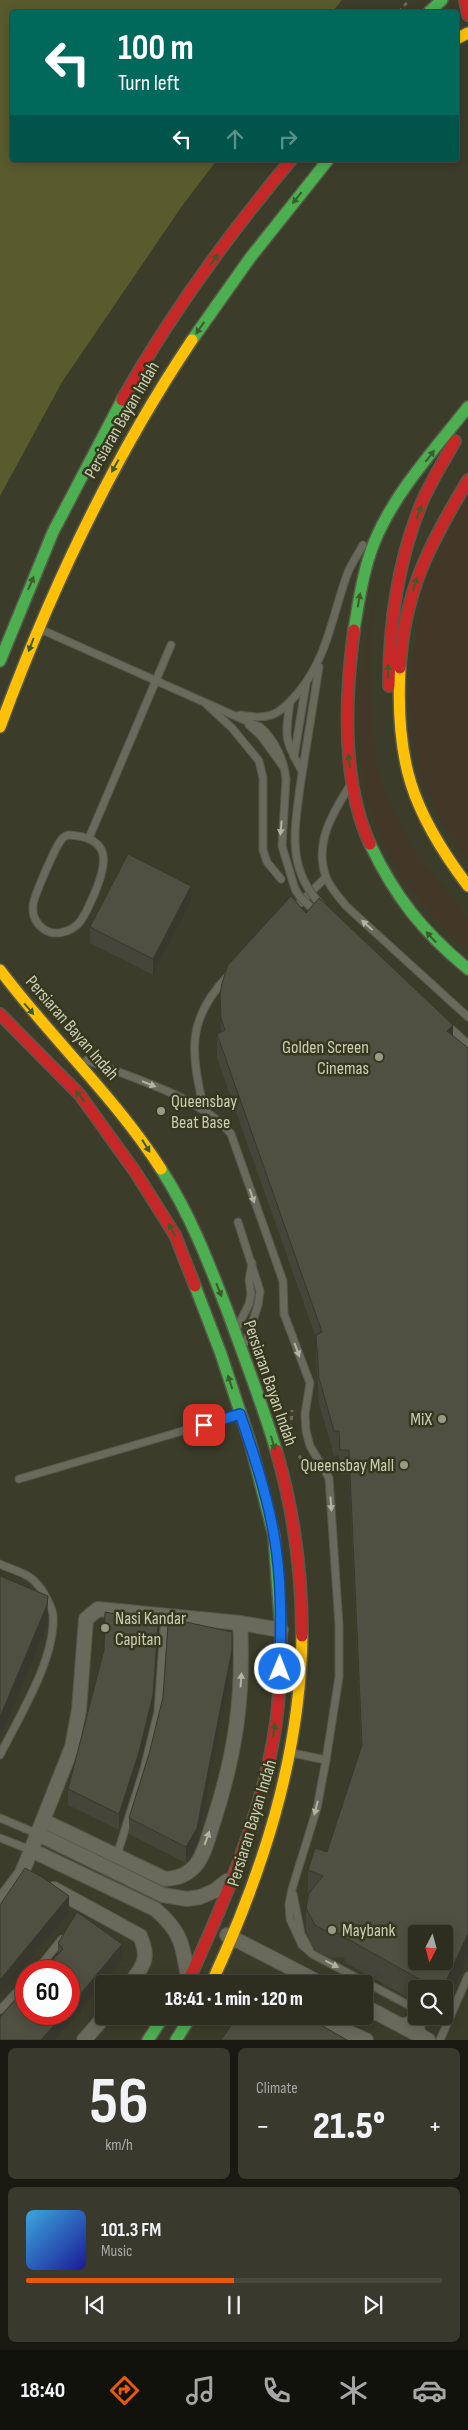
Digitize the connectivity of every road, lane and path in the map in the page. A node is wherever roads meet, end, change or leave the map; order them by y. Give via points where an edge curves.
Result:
1 (409, 0) edge
2 (442, 0) edge
3 (466, 0) edge
4 (401, 10) edge
5 (431, 10) edge
6 (468, 15) edge
7 (289, 162) edge
8 (326, 162) edge
9 (468, 407) edge
10 (468, 417) edge
11 (468, 480) edge
12 (401, 497) junction
13 (37, 628) junction
14 (171, 645) dead end
15 (0, 661) edge
16 (320, 661) junction
17 (156, 680) junction
18 (306, 684) junction
19 (202, 700) junction
20 (290, 702) junction
21 (235, 714) junction
22 (0, 727) edge
23 (294, 758) junction
24 (404, 770) junction
25 (302, 772) junction
26 (352, 783) junction
27 (89, 838) junction
28 (326, 877) junction
29 (281, 879) dead end
30 (468, 886) edge
31 (328, 912) edge
32 (320, 917) edge
33 (284, 919) edge
34 (236, 968) edge
35 (468, 969) edge
36 (0, 970) edge
37 (0, 1014) edge
38 (468, 1017) edge
39 (440, 1018) edge
40 (440, 1030) edge
41 (447, 1036) edge
42 (468, 1044) edge
43 (71, 1053) junction
44 (204, 1110) junction
45 (238, 1222) dead end
46 (252, 1262) junction
47 (235, 1332) junction
48 (243, 1350) junction
49 (240, 1414) junction
50 (304, 1466) dead end
51 (309, 1472) dead end
52 (19, 1479) dead end
53 (0, 1564) edge
54 (165, 1615) junction
55 (240, 1623) junction
56 (281, 1630) junction
57 (291, 1753) junction
58 (0, 1754) edge
59 (326, 1760) junction
60 (0, 1818) edge
61 (41, 1828) junction
62 (0, 1838) edge
63 (31, 1850) junction
64 (117, 1855) junction
65 (31, 1877) junction
66 (232, 1877) junction
67 (0, 1902) edge
68 (212, 1928) junction
69 (68, 1929) edge
70 (232, 1938) junction
71 (46, 1960) edge
72 (136, 1975) edge
73 (187, 1975) edge
74 (191, 1975) edge
75 (215, 1975) edge
76 (304, 1975) edge
77 (350, 1975) edge
78 (468, 1976) edge
79 (373, 1987) edge
80 (15, 1994) edge
81 (408, 2005) edge
82 (0, 2010) edge
83 (373, 2011) edge
84 (408, 2019) edge
85 (395, 2023) junction
86 (97, 2025) edge
87 (158, 2025) edge
88 (185, 2025) edge
89 (331, 2025) edge
90 (421, 2025) edge
91 (84, 2040) edge
92 (148, 2040) edge
93 (176, 2040) edge
94 (366, 2040) edge
95 (428, 2040) edge
96 (440, 2040) edge

1 - 4 path
2 - 5 main road
3 - 6 main road
15 -> 7 main road, Persiaran Bayan Indah via 53,531 115,414 205,271
8 -> 13 main road, Persiaran Bayan Indah via 251,255 178,358 102,490
12 -> 9 main road via 412,478
24 -> 10 main road via 389,693 388,656 397,580 423,501
24 -> 11 main road via 397,721 406,615 416,578 435,534
12 - 16 lane via 373,528 349,571
26 -> 12 main road via 347,701 361,588 373,546
13 - 17 lane
13 -> 22 main road, Persiaran Bayan Indah
14 - 17 lane
16 - 18 lane
16 - 25 lane
17 - 19 lane
17 - 27 lane
18 - 20 lane
18 - 23 lane
19 - 21 lane
19 - 29 lane via 232,728 259,761 263,778 263,850 267,862
20 - 21 lane via 274,714 253,717
20 - 23 lane via 285,736
21 -> 32 lane, bridge via 267,734 279,752 286,779 282,846 300,897
23 - 25 lane
24 - 30 main road via 423,820
25 - 31 lane, bridge via 294,847 304,884
26 - 28 lane via 331,815 325,832 323,866
35 -> 26 main road via 435,942 388,880 367,837
27 - 27 lane via 102,852 104,873 80,922 66,931 47,931 37,923 33,900 59,843 68,835
28 - 33 lane
38 -> 28 lane via 346,906
34 - 44 lane via 211,997 201,1014 195,1037 194,1060
36 -> 43 main road, Persiaran Bayan Indah via 31,1012
49 -> 37 main road, Persiaran Bayan Indah via 175,1235 80,1095
39 - 42 lane, bridge
40 - 41 lane
43 -> 44 lane
43 -> 47 main road, Persiaran Bayan Indah via 139,1135 179,1198
44 -> 59 lane via 223,1124 230,1134 282,1281 284,1314 310,1383 306,1431 310,1446 330,1478 339,1677
45 - 46 lane
46 - 47 lane via 249,1304
46 - 48 lane via 259,1298
47 - 48 main road, Persiaran Bayan Indah
48 -> 57 main road, Persiaran Bayan Indah via 292,1509 302,1592 302,1664
49 - 52 lane
49 - 56 main road, Persiaran Bayan Indah via 264,1489 274,1536
50 - 51 path
53 - 58 lane via 38,1584 53,1614 48,1650 35,1686
54 - 55 street
54 - 61 street via 98,1609 86,1619 79,1710 72,1747
54 - 64 lane via 158,1712
55 - 56 street
64 -> 55 street via 164,1879 181,1877 196,1865 228,1774 238,1727 242,1660
66 -> 56 main road, Persiaran Bayan Indah via 258,1802 273,1742 280,1688
57 - 59 lane
57 - 70 main road, Persiaran Bayan Indah via 279,1806
59 -> 77 lane via 317,1808 292,1889 290,1919 302,1945
60 - 61 lane
61 - 63 street
61 - 64 street
61 - 66 street via 162,1895 200,1897
62 - 63 lane
63 - 65 street
63 - 73 street via 155,1909 180,1936
65 - 67 street
65 - 72 street via 80,1908 140,1936 146,1948 146,1961
66 - 68 main road, Persiaran Bayan Indah
68 - 70 street
68 - 74 main road, Persiaran Bayan Indah
69 - 71 lane
70 - 75 main road, Persiaran Bayan Indah
70 - 76 street
78 - 96 lane
79 - 81 lane
80 - 82 lane
83 - 85 street
84 - 85 lane
85 - 95 street
86 - 91 street
87 - 92 main road
88 - 93 main road
89 - 94 street
90 - 95 lane

